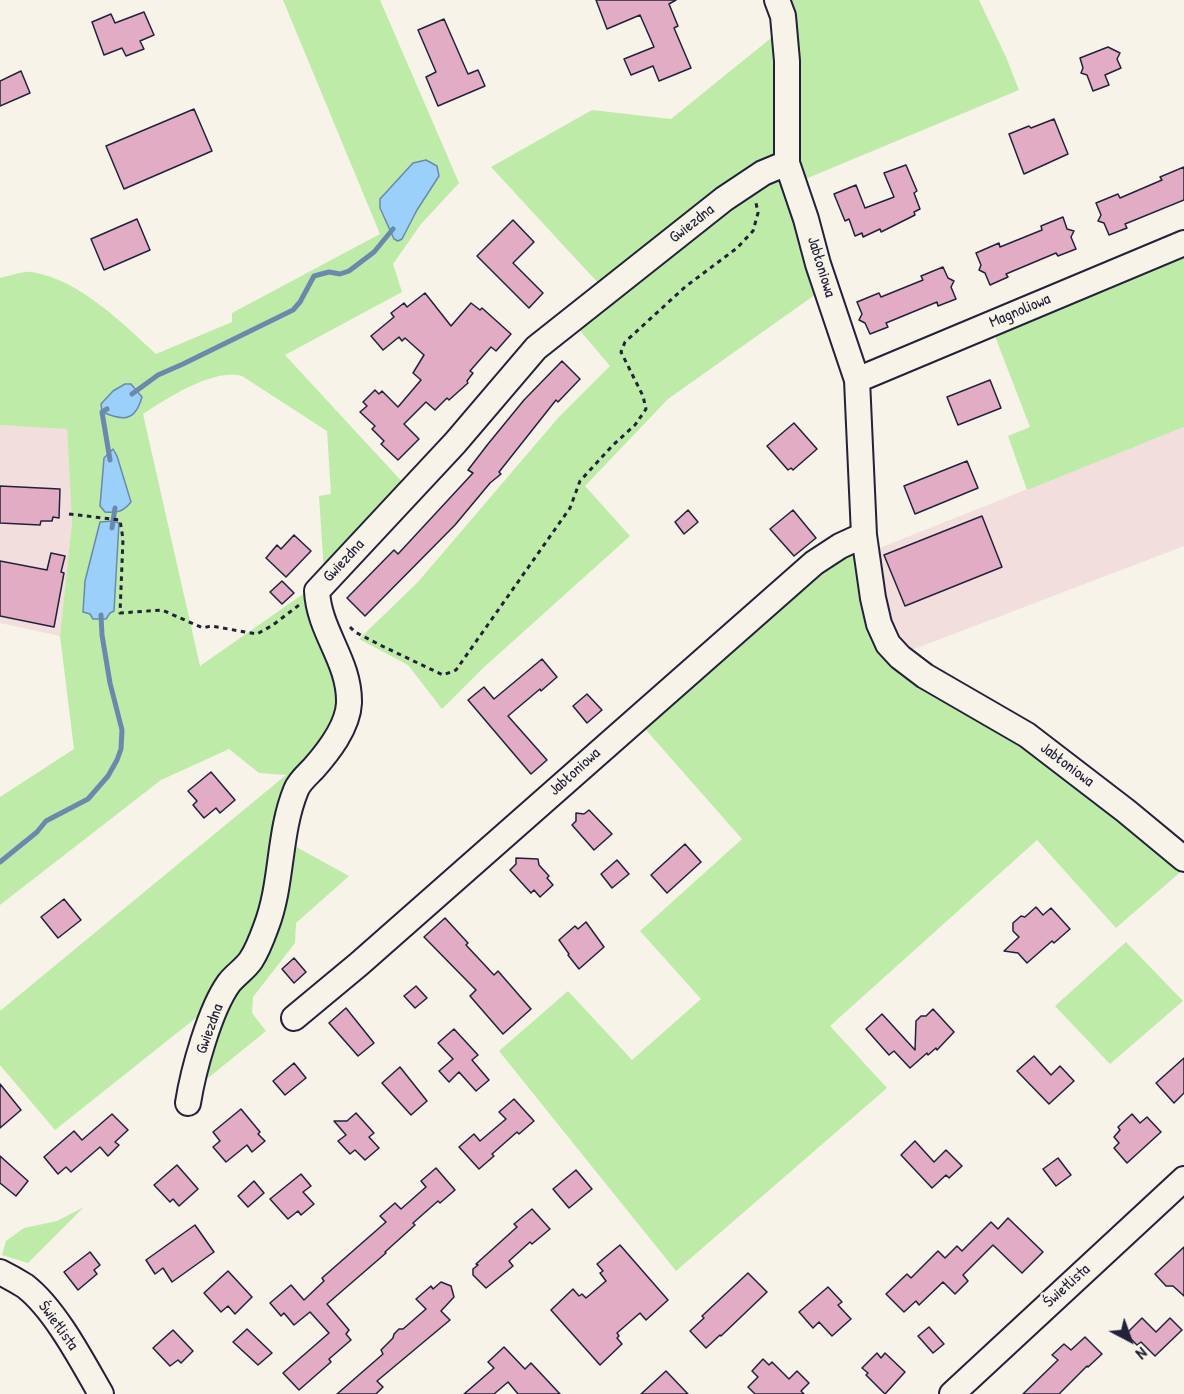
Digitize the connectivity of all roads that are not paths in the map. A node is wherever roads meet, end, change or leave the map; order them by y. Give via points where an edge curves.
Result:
1 (777, 0) edge
2 (787, 163) junction
3 (1184, 243) edge
4 (857, 380) junction
5 (864, 535) junction
6 (1184, 859) edge
7 (294, 1018) dead end
8 (188, 1103) dead end
9 (1184, 1179) edge
10 (0, 1272) edge
11 (101, 1394) edge
12 (952, 1394) edge

1 - 2 street, Jabłoniowa via 783,16 787,61
2 - 4 street, Jabłoniowa
2 - 8 street, Gwiezdna via 745,185 536,348 455,443 317,591 319,612 347,677 349,704 345,723 321,760 296,788 276,901 251,961 229,984 214,1009
3 - 4 street, Magnoliowa
4 - 5 street, Jabłoniowa
5 - 6 street, Jabłoniowa via 879,624 888,644 900,657 925,676 1027,735
5 - 7 street, Jabłoniowa via 814,563
9 - 12 street, Świetlista
10 - 11 street, Świetlista via 39,1299 76,1350

